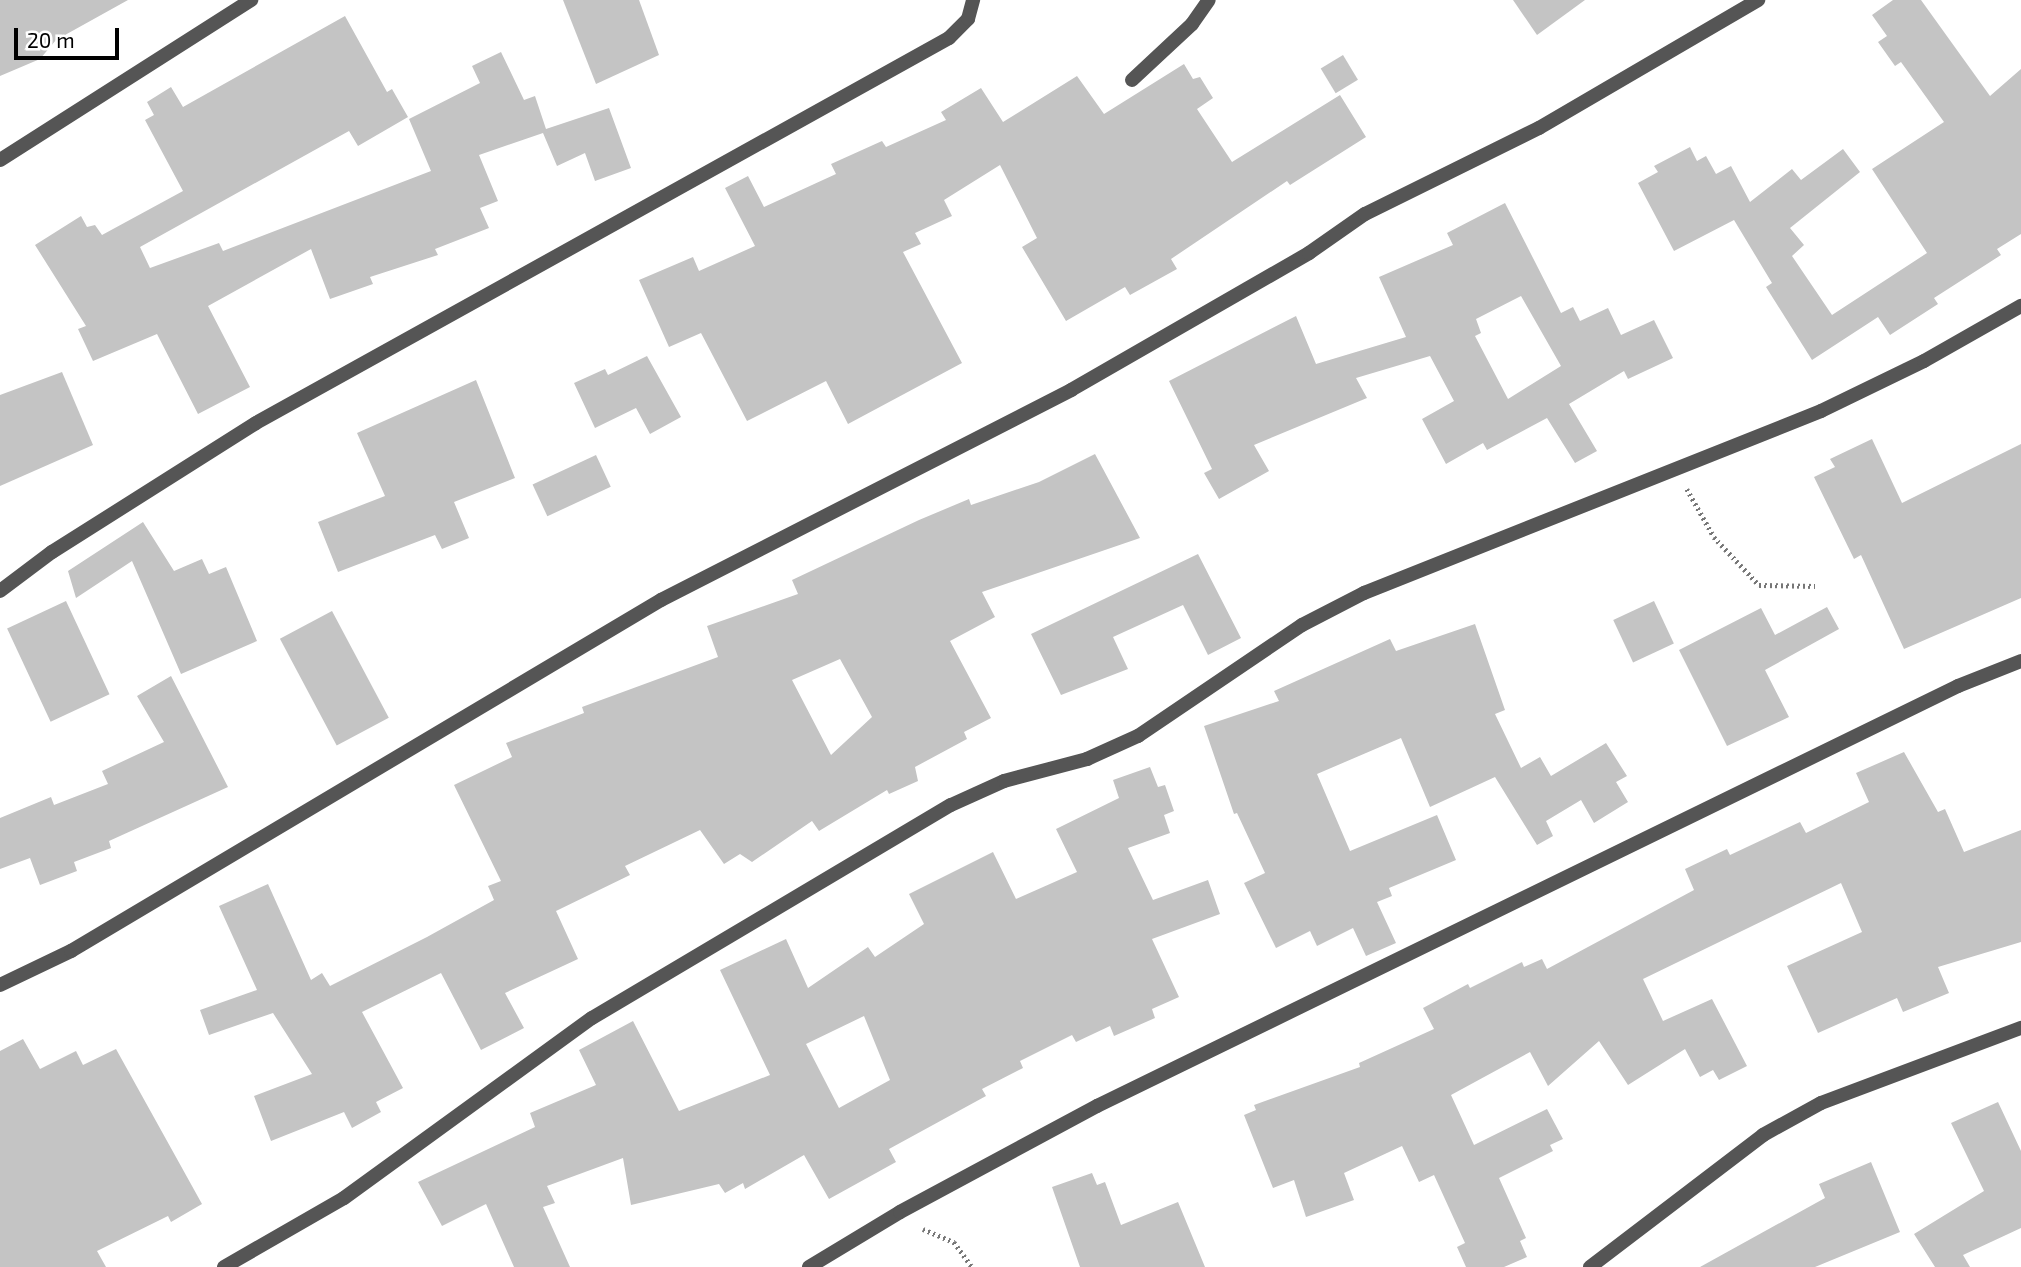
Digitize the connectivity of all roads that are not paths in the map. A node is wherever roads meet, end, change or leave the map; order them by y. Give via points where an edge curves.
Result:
1 (251, 0) edge
2 (973, 0) edge
3 (1209, 0) edge
4 (1758, 0) edge
5 (1132, 80) dead end
6 (0, 160) edge
7 (2021, 306) edge
8 (0, 591) edge
9 (2021, 661) edge
10 (0, 985) edge
11 (2021, 1028) edge
12 (224, 1267) edge
13 (809, 1267) edge
14 (1590, 1267) edge

1 - 6 street
2 - 8 street via 968,19 949,38 256,423 52,552
3 - 5 street via 1192,24
4 - 10 street via 1539,128 1365,214 1308,253 1071,390 660,600 82,944
7 - 12 street via 1924,361 1821,411 1364,593 1302,625 1138,736 1087,759 1004,781 951,805 592,1018 344,1198
9 - 13 street via 1958,686 1122,1094 900,1212
11 - 14 street via 1821,1103 1763,1135

